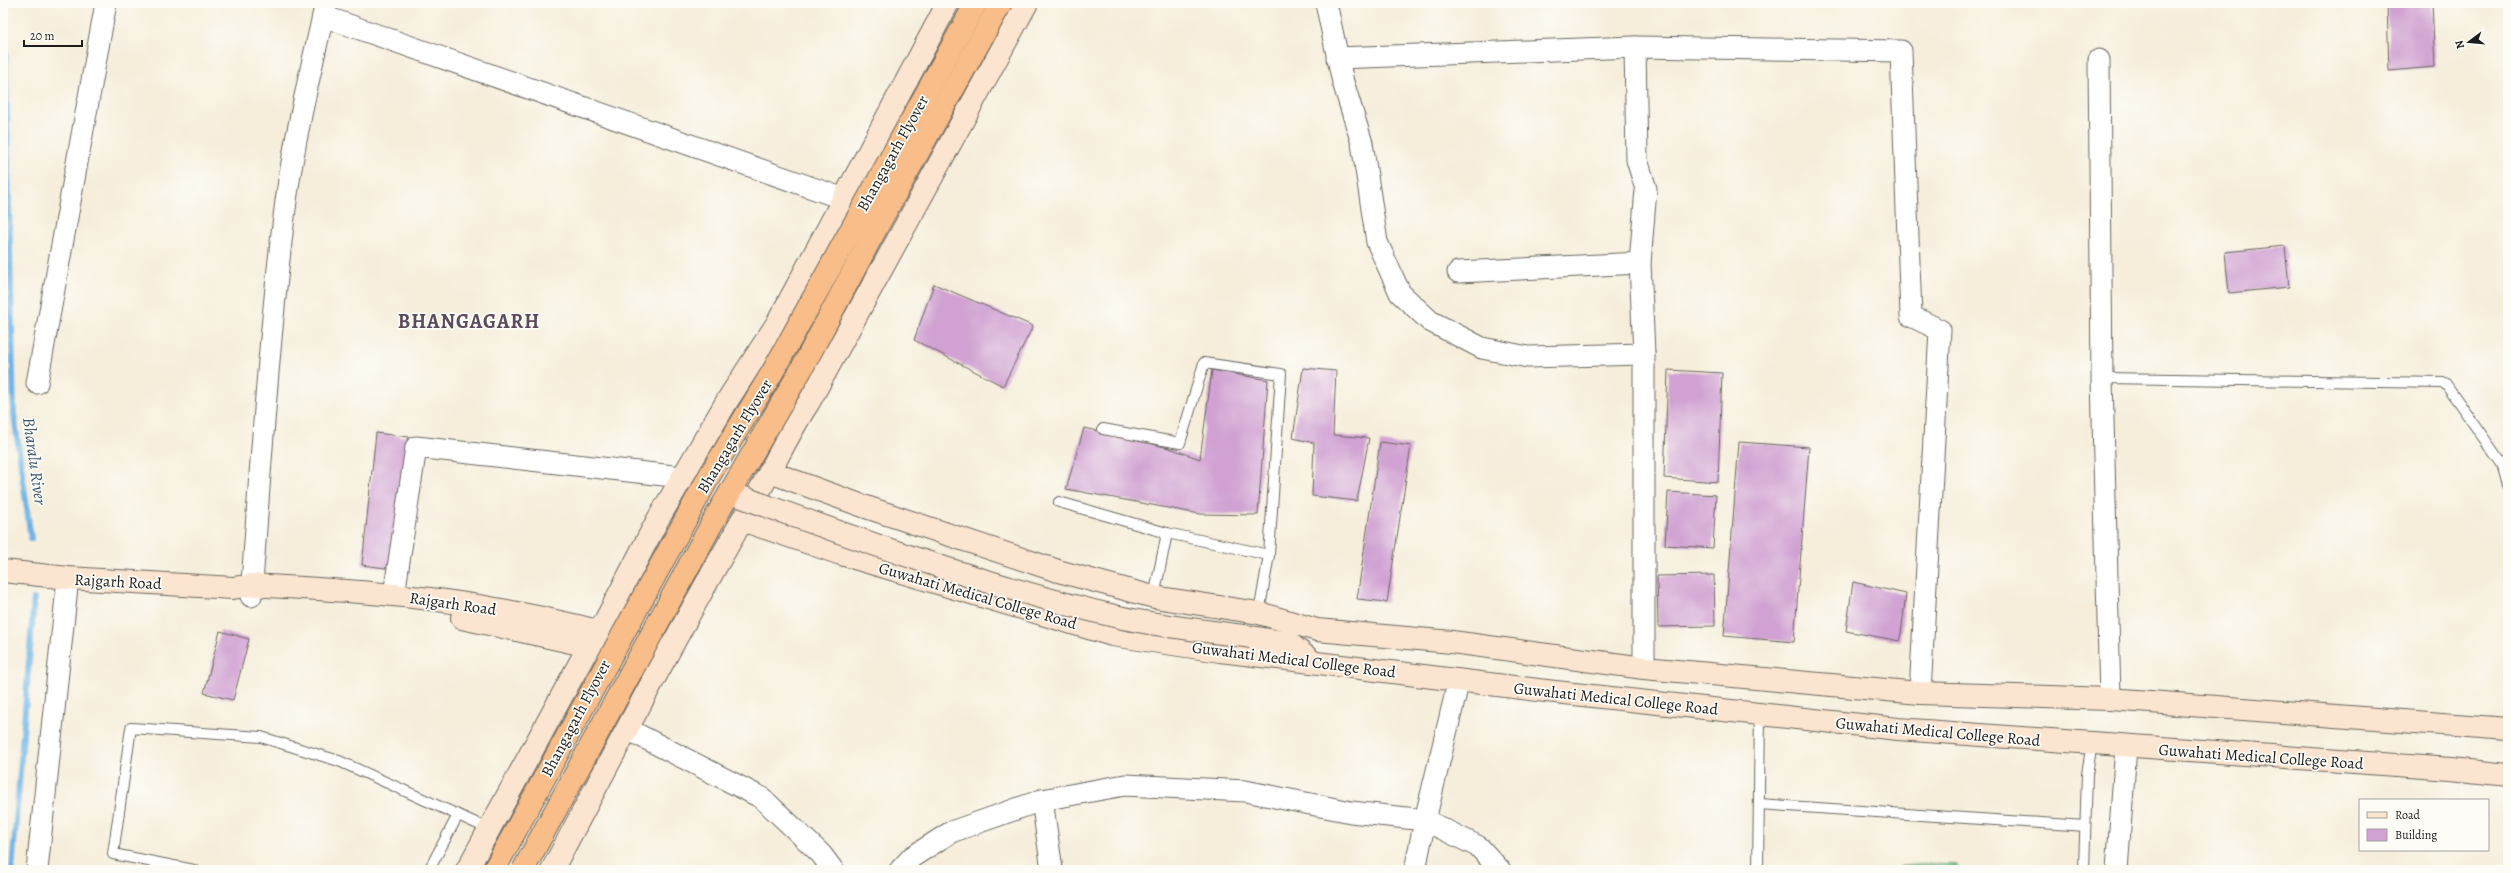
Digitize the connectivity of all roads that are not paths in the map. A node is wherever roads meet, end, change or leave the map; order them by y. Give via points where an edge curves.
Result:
1 (106, 3) edge
2 (948, 3) edge
3 (976, 3) edge
4 (1001, 3) edge
5 (1027, 3) edge
6 (1326, 3) edge
7 (325, 9) edge
8 (1635, 47) junction
9 (1337, 58) junction
10 (2099, 60) dead end
11 (844, 199) junction
12 (1640, 263) junction
13 (1458, 272) dead end
14 (1644, 354) junction
15 (2102, 378) junction
16 (37, 383) dead end
17 (733, 393) junction
18 (795, 423) junction
19 (1103, 429) dead end
20 (770, 472) junction
21 (682, 477) junction
22 (2508, 485) edge
23 (731, 493) junction
24 (1059, 502) dead end
25 (742, 520) junction
26 (1167, 533) junction
27 (1269, 555) junction
28 (3, 571) edge
29 (68, 578) junction
30 (245, 590) junction
31 (394, 595) junction
32 (1154, 596) junction
33 (1259, 613) junction
34 (1317, 630) junction
35 (594, 638) junction
36 (1289, 643) junction
37 (668, 650) junction
38 (1313, 662) junction
39 (1644, 668) junction
40 (657, 671) junction
41 (1459, 680) junction
42 (1920, 693) junction
43 (2110, 699) junction
44 (1760, 713) junction
45 (627, 729) junction
46 (2508, 729) edge
47 (2092, 743) junction
48 (2126, 747) junction
49 (2508, 775) edge
50 (1042, 800) junction
51 (1759, 804) junction
52 (458, 815) junction
53 (1425, 820) junction
54 (482, 826) junction
55 (2085, 826) junction
56 (924, 860) edge
57 (37, 870) edge
58 (194, 870) edge
59 (429, 870) edge
60 (467, 870) edge
61 (494, 870) edge
62 (523, 870) edge
63 (552, 870) edge
64 (833, 870) edge
65 (900, 870) edge
66 (1052, 870) edge
67 (1415, 870) edge
68 (1500, 870) edge
69 (1758, 870) edge
70 (2084, 870) edge
71 (2117, 870) edge

1 - 16 street
2 - 11 main road
3 - 61 main road, Bhangagarh Flyover, bridge via 772,373 710,473
4 - 23 main road, Bhangagarh Flyover, bridge
5 - 18 main road
6 - 9 street
7 - 11 street
7 - 30 street via 298,129 286,201
8 - 9 street
8 - 12 street via 1637,160 1646,189
8 - 42 street via 1901,51 1911,316 1940,330
9 - 14 street via 1362,143 1377,242 1400,293 1430,321 1482,348 1528,357
10 - 15 street
11 - 17 main road via 778,322
12 - 13 street
12 - 14 street
14 - 39 street
15 - 22 lane via 2445,383 2502,464
15 - 43 street
17 - 18 main road
17 - 21 main road
18 - 20 main road
19 - 27 lane via 1180,443 1204,363 1281,374
20 - 25 main road
20 - 32 main road, Guwahati Medical College Road via 863,506 1058,570
21 - 31 street via 416,447
21 - 35 main road
23 - 36 main road, bridge via 838,532 1005,586 1124,618
23 - 62 main road, Bhangagarh Flyover, bridge
24 - 26 lane
25 - 37 main road via 714,565
25 - 38 main road, Guwahati Medical College Road via 841,554 1112,635
26 - 27 lane
26 - 32 lane
27 - 33 lane
28 - 29 main road, Rajgarh Road
29 - 30 main road, Rajgarh Road
29 - 57 street
30 - 31 main road, Rajgarh Road
30 - 35 main road, Rajgarh Road
31 - 35 main road, Rajgarh Road via 497,609
32 - 33 main road, Guwahati Medical College Road
33 - 34 main road, Guwahati Medical College Road
34 - 36 main road
34 - 39 main road, Guwahati Medical College Road via 1452,642
35 - 37 main road, Rajgarh Road
35 - 40 main road, Rajgarh Road
35 - 54 main road
36 - 38 main road
37 - 40 main road
38 - 41 main road, Guwahati Medical College Road
39 - 42 main road, Guwahati Medical College Road
40 - 45 main road
41 - 44 main road, Guwahati Medical College Road
41 - 53 street
42 - 43 main road, Guwahati Medical College Road
43 - 46 main road, Guwahati Medical College Road
44 - 47 main road, Guwahati Medical College Road via 1898,730
44 - 51 lane
45 - 63 main road
45 - 64 street via 762,798 821,854
47 - 48 main road, Guwahati Medical College Road
47 - 55 lane via 2087,774
48 - 49 main road, Guwahati Medical College Road via 2443,768
48 - 71 street
50 - 53 street via 1125,785 1245,791 1351,812
50 - 56 street via 951,832
50 - 66 street
51 - 55 lane
51 - 69 lane
52 - 54 lane
52 - 58 lane via 339,761 261,737 131,728 113,854
52 - 59 lane
53 - 67 street
53 - 68 street via 1479,847
54 - 60 main road
55 - 70 lane
56 - 65 street via 912,857

